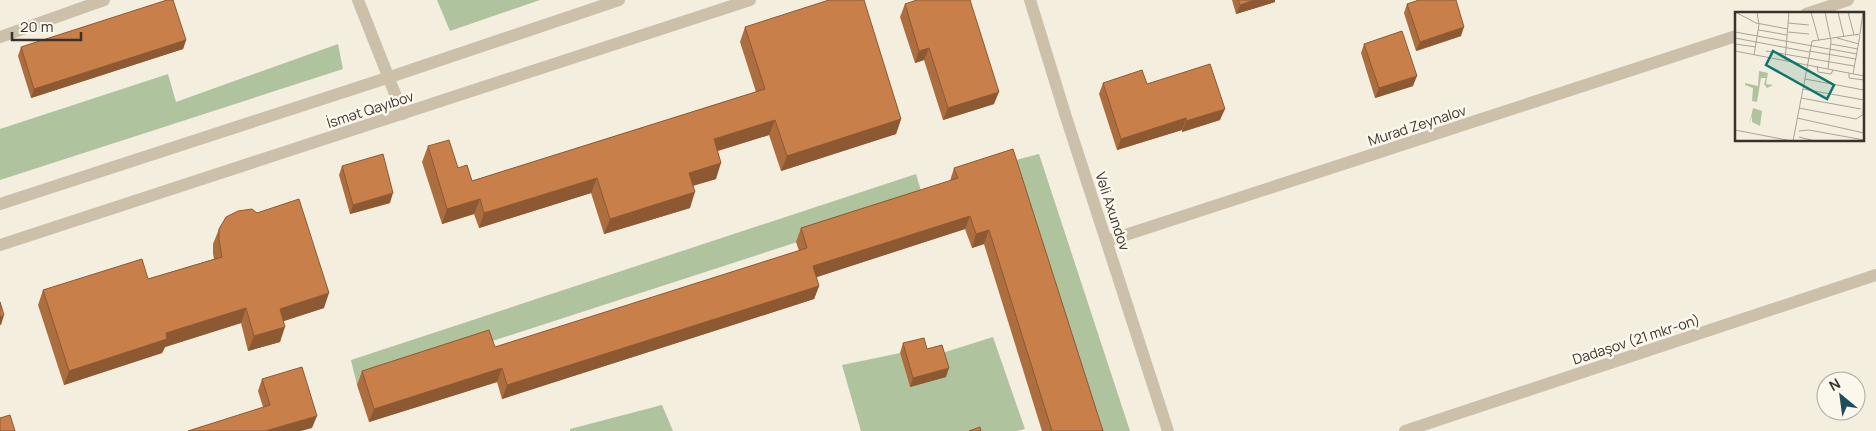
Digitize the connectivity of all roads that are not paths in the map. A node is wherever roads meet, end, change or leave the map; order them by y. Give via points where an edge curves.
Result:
1 (104, 0) edge
2 (358, 0) edge
3 (619, 0) edge
4 (750, 0) edge
5 (1030, 0) edge
6 (1848, 0) edge
7 (1812, 12) edge
8 (1735, 36) edge
9 (0, 37) edge
10 (390, 77) junction
11 (403, 114) junction
12 (0, 204) edge
13 (1107, 241) junction
14 (0, 245) edge
15 (1876, 276) edge
16 (1168, 431) edge
17 (1405, 431) edge

1 - 9 street
2 - 10 street
3 - 10 street, İsmət Qayıbov
4 - 11 street, İsmət Qayıbov
5 - 13 street, Vəli Axundov
6 - 7 street
8 - 13 street, Murad Zeynalov
10 - 11 street
10 - 12 street, İsmət Qayıbov
11 - 14 street, İsmət Qayıbov
13 - 16 street, Vəli Axundov
15 - 17 street, Dadaşov (21 mkr-on)

